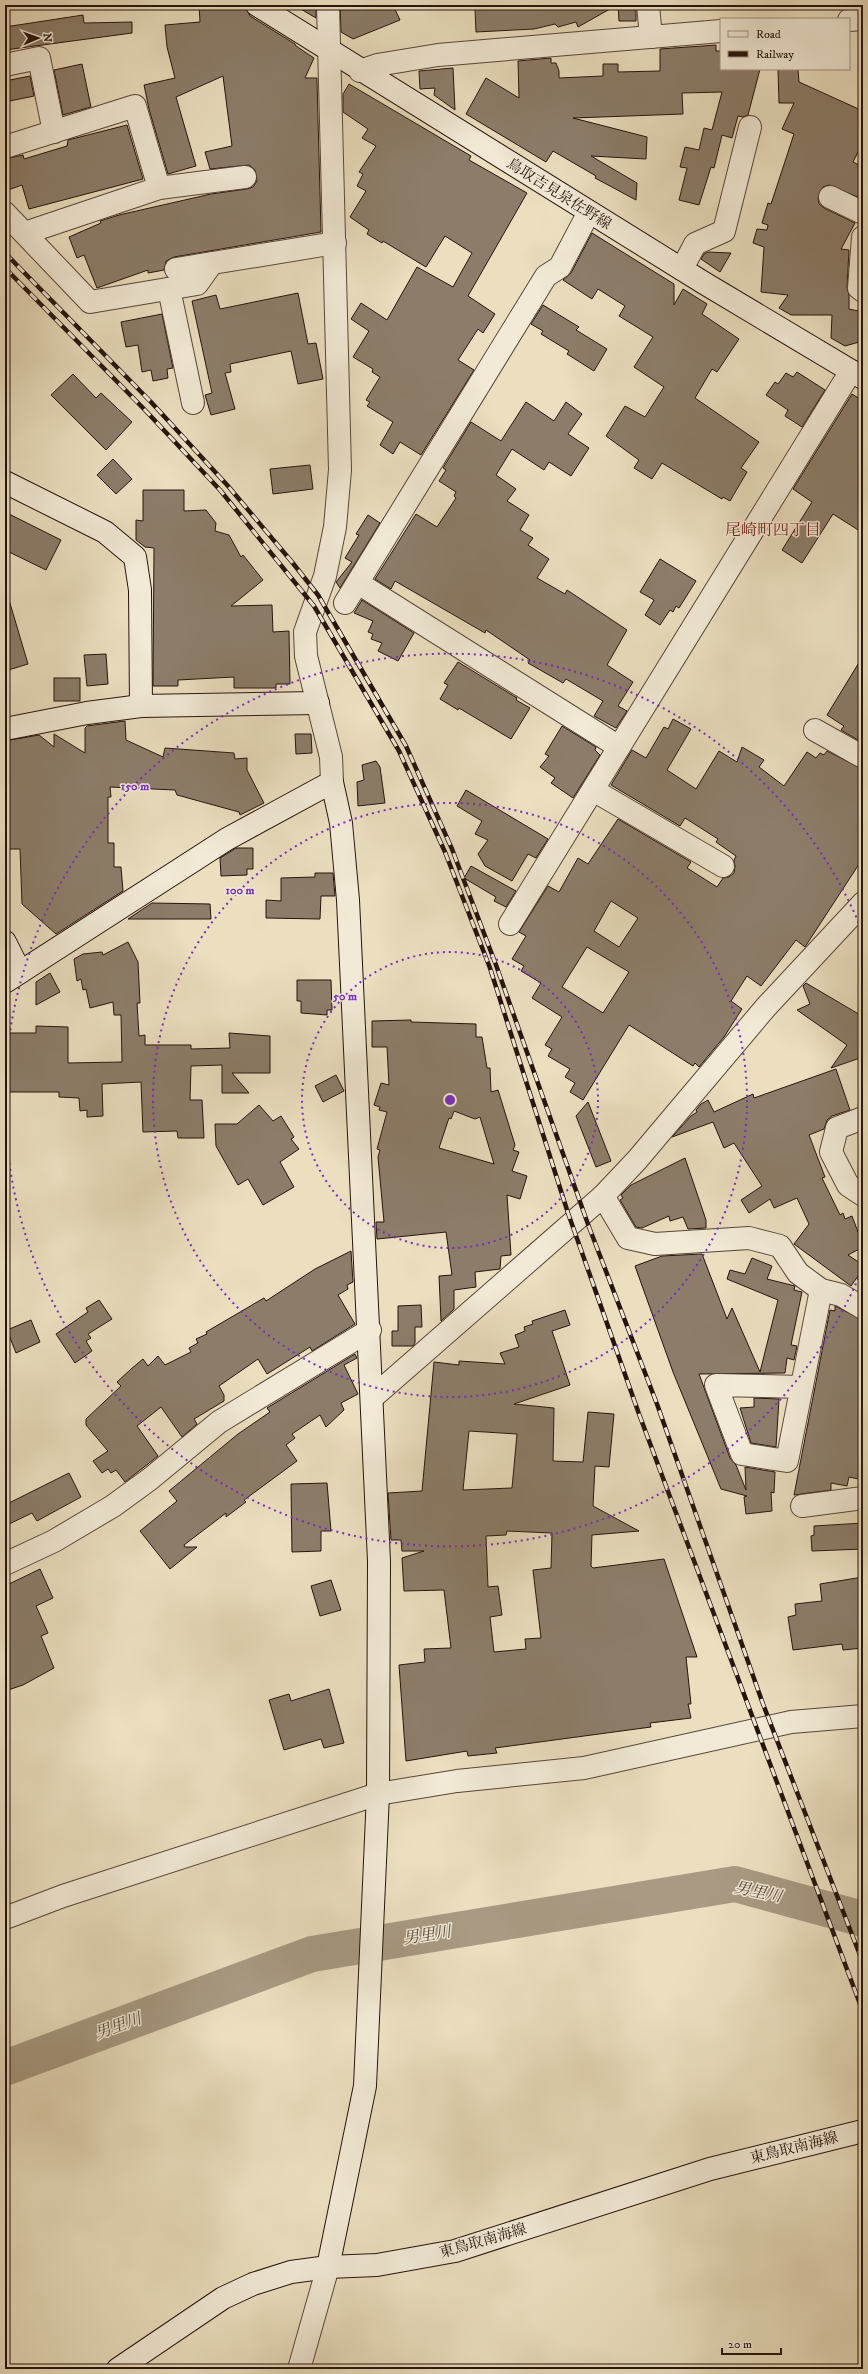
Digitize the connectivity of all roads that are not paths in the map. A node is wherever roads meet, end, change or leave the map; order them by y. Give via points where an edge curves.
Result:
1 (257, 5) edge
2 (328, 5) edge
3 (648, 5) edge
4 (863, 19) edge
5 (850, 20) edge
6 (720, 31) edge
7 (652, 37) junction
8 (331, 53) junction
9 (5, 65) edge
10 (360, 71) junction
11 (750, 127) dead end
12 (54, 132) junction
13 (5, 147) edge
14 (245, 177) dead end
15 (160, 188) junction
16 (830, 197) dead end
17 (589, 212) junction
18 (5, 213) edge
19 (863, 213) edge
20 (25, 233) junction
21 (863, 237) edge
22 (335, 243) junction
23 (682, 269) junction
24 (172, 279) junction
25 (863, 291) edge
26 (857, 375) edge
27 (193, 403) dead end
28 (5, 482) edge
29 (358, 583) junction
30 (345, 603) dead end
31 (318, 703) junction
32 (141, 706) junction
33 (5, 729) edge
34 (816, 730) dead end
35 (619, 747) junction
36 (863, 757) edge
37 (332, 782) junction
38 (593, 790) junction
39 (723, 866) dead end
40 (863, 903) edge
41 (510, 924) dead end
42 (5, 942) edge
43 (13, 977) edge
44 (863, 1118) edge
45 (858, 1186) edge
46 (603, 1196) junction
47 (822, 1290) junction
48 (863, 1308) edge
49 (370, 1330) junction
50 (802, 1387) junction
51 (373, 1397) junction
52 (863, 1498) edge
53 (802, 1506) dead end
54 (5, 1564) edge
55 (863, 1716) edge
56 (378, 1794) junction
57 (5, 1918) edge
58 (863, 2131) edge
59 (328, 2267) junction
60 (118, 2369) edge
61 (299, 2369) edge

1 - 8 street, 鳥取吉見泉佐野線
2 - 8 street
3 - 7 street
4 - 5 street
6 - 7 street
7 - 10 street via 438,55 377,65
8 - 10 street, 鳥取吉見泉佐野線
8 - 22 street
9 - 12 street via 39,58
10 - 17 street, 鳥取吉見泉佐野線
11 - 23 street via 724,231 695,244
12 - 13 street
12 - 15 street via 134,106
14 - 15 street
15 - 20 street
16 - 19 street
17 - 23 street, 鳥取吉見泉佐野線
17 - 29 street via 560,267 546,276
18 - 20 street
20 - 24 street via 90,302
21 - 25 street via 859,288
22 - 24 street via 212,263 197,284
22 - 31 street via 340,470 335,527 325,576 305,632 306,656
23 - 26 street, 鳥取吉見泉佐野線
24 - 27 street
26 - 35 street
28 - 32 street via 105,532 135,557 140,590
29 - 30 street
29 - 35 street
31 - 32 street
31 - 37 street via 331,757
32 - 33 street via 87,713
34 - 36 street
35 - 38 street
37 - 43 street via 227,839
37 - 49 street via 341,823 348,900
38 - 39 street
38 - 41 street
40 - 46 street via 766,1006 637,1160
42 - 43 street
44 - 45 street via 837,1128 830,1152
46 - 47 street via 628,1238 655,1244 749,1238 780,1246 798,1273
46 - 51 street
47 - 48 street via 841,1295
47 - 50 street
49 - 51 street
49 - 54 street via 219,1422 113,1506 54,1541
50 - 50 street via 716,1385 742,1454 787,1461
51 - 56 street via 379,1561
52 - 53 street
55 - 56 street via 791,1722 584,1768 457,1781
56 - 57 street via 70,1893
56 - 59 street via 365,2086
58 - 59 street, 東鳥取南海線 via 710,2169 455,2251 377,2265
59 - 60 street, 東鳥取南海線 via 291,2272 253,2284 223,2298
59 - 61 street

